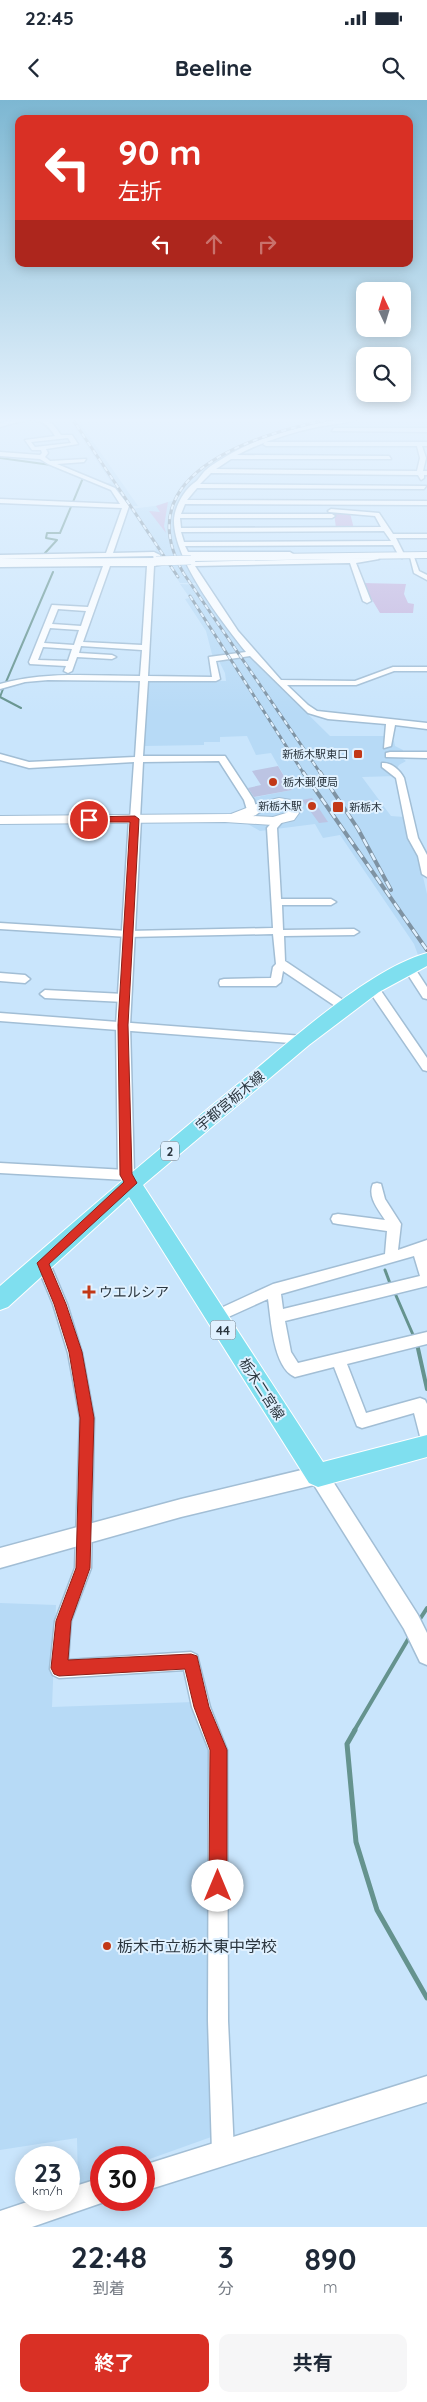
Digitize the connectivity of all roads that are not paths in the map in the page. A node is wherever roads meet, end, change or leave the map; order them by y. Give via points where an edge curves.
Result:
1 (124, 516) edge
2 (178, 516) edge
3 (332, 516) edge
4 (376, 516) edge
5 (386, 529) junction
6 (178, 530) junction
7 (284, 530) junction
8 (334, 530) junction
9 (427, 536) edge
10 (394, 539) junction
11 (182, 544) junction
12 (286, 544) junction
13 (287, 554) junction
14 (109, 555) junction
15 (373, 557) junction
16 (407, 557) junction
17 (427, 557) edge
18 (189, 559) junction
19 (154, 561) junction
20 (354, 561) junction
21 (0, 563) edge
22 (106, 565) junction
23 (427, 578) edge
24 (367, 601) dead end
25 (90, 609) junction
26 (48, 626) junction
27 (84, 628) junction
28 (40, 645) junction
29 (116, 646) junction
30 (147, 648) junction
31 (76, 649) junction
32 (250, 654) junction
33 (112, 657) junction
34 (70, 664) junction
35 (427, 669) edge
36 (145, 677) junction
37 (66, 678) junction
38 (106, 678) junction
39 (279, 682) junction
40 (0, 686) edge
41 (391, 722) junction
42 (427, 726) edge
43 (427, 755) edge
44 (387, 756) junction
45 (0, 757) edge
46 (138, 759) junction
47 (256, 809) junction
48 (135, 819) junction
49 (0, 820) edge
50 (275, 826) junction
51 (427, 874) edge
52 (276, 902) junction
53 (331, 902) dead end
54 (0, 926) edge
55 (278, 932) junction
56 (354, 932) dead end
57 (128, 934) junction
58 (427, 959) edge
59 (282, 965) junction
60 (408, 967) junction
61 (0, 977) edge
62 (25, 979) dead end
63 (224, 983) dead end
64 (373, 988) junction
65 (45, 994) dead end
66 (427, 995) edge
67 (124, 998) junction
68 (344, 1007) junction
69 (0, 1017) edge
70 (123, 1025) junction
71 (303, 1040) junction
72 (427, 1068) edge
73 (0, 1168) edge
74 (128, 1179) junction
75 (377, 1188) dead end
76 (338, 1219) dead end
77 (393, 1227) junction
78 (423, 1248) edge
79 (391, 1258) junction
80 (43, 1263) junction
81 (427, 1278) edge
82 (273, 1290) junction
83 (0, 1300) edge
84 (215, 1317) junction
85 (277, 1317) junction
86 (427, 1338) edge
87 (338, 1360) junction
88 (427, 1439) edge
89 (427, 1446) edge
90 (318, 1475) junction
91 (84, 1534) junction
92 (0, 1558) edge
93 (419, 1639) edge
94 (427, 2089) edge
95 (223, 2152) junction
96 (155, 2174) edge
97 (90, 2195) edge
98 (0, 2224) edge

1 - 14 street
2 - 6 street
3 - 8 street
4 - 5 street
5 - 8 street
5 - 10 street
6 - 7 street
6 - 11 street
7 - 8 street
7 - 12 street
9 - 10 street
10 - 12 street
10 - 16 street
11 - 12 street
11 - 18 street
12 - 13 street
13 - 15 street
13 - 18 street
14 - 19 street via 157,555 161,564
14 - 21 street
15 - 16 main road
15 - 18 main road
15 - 20 street
16 - 17 main road
16 - 23 street via 416,572
18 - 19 main road, bridge
18 - 20 street
18 - 32 street
19 - 21 main road
19 - 22 street
19 - 30 street
20 - 24 street via 353,567
21 - 22 street
22 - 25 street
25 - 26 street via 55,608
25 - 27 street
26 - 27 street
26 - 28 street
27 - 31 street
28 - 31 street
28 - 34 street via 33,662
29 - 30 street
29 - 31 street
29 - 33 street
30 - 36 street
31 - 33 street
31 - 34 street
32 - 36 street via 212,659 214,680
32 - 39 street
33 - 38 street
34 - 37 street
35 - 39 street via 393,669 356,683
36 - 38 street
36 - 46 street
37 - 38 street
37 - 40 street via 31,679
39 - 41 street via 311,711
41 - 42 street
41 - 44 street
43 - 44 street
44 - 51 street via 400,778 413,838 423,856
45 - 46 street via 29,765
46 - 47 street via 222,758
46 - 48 street
47 - 48 main road via 235,817
47 - 50 main road
47 - 50 main road via 283,802 288,805 293,815
48 - 49 main road
48 - 57 street
50 - 52 street
52 - 53 street
52 - 55 street
54 - 57 street
55 - 56 street
55 - 57 street
55 - 59 street
57 - 67 street
58 - 60 main road, 宇都宮栃木線 / 2
59 - 63 street via 278,967 276,982
59 - 68 street
60 - 64 main road, 宇都宮栃木線 / 2
60 - 66 street
61 - 62 street
64 - 68 main road, 宇都宮栃木線 / 2
64 - 72 street
65 - 67 street
67 - 70 street
68 - 71 main road, 宇都宮栃木線 / 2
69 - 70 street
70 - 71 street
70 - 74 street
71 - 74 main road, 宇都宮栃木線 / 2
73 - 74 street
74 - 80 main road, 宇都宮栃木線 / 2
74 - 84 main road, 栃木二宮線 / 44
75 - 77 street via 379,1200
76 - 77 street
77 - 79 street
78 - 79 street
78 - 81 street
79 - 82 street
80 - 83 main road, 宇都宮栃木線 / 2
80 - 91 street via 75,1352 87,1418
81 - 85 street
82 - 84 street
82 - 85 street
84 - 90 main road, 栃木二宮線 / 44
85 - 87 street via 284,1354 294,1370
86 - 87 street
87 - 88 street via 362,1420 420,1405
89 - 90 main road
90 - 91 street
90 - 93 street
91 - 92 street
91 - 95 street via 83,1568 64,1621 59,1668 191,1661 202,1707 218,1750 218,2021
94 - 95 street
95 - 96 street
97 - 98 street

